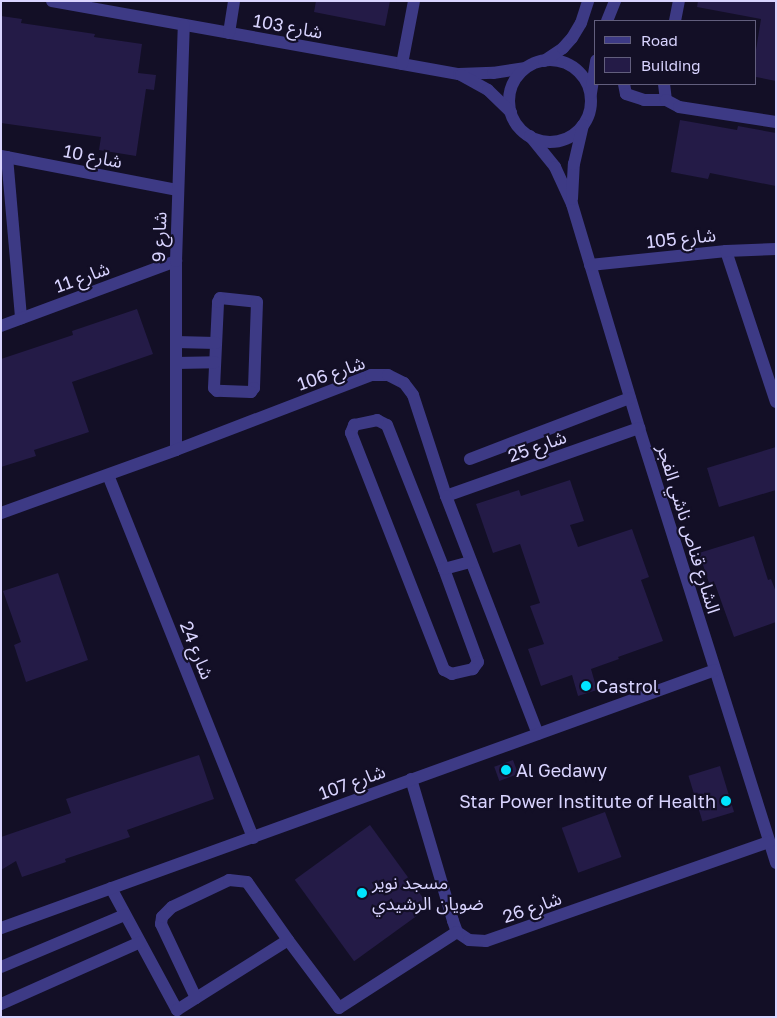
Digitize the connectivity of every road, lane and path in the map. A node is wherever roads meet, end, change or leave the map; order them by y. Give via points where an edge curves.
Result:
1 (52, 1) edge
2 (234, 1) edge
3 (414, 1) edge
4 (588, 1) edge
5 (615, 1) edge
6 (679, 1) edge
7 (607, 20) edge
8 (675, 20) edge
9 (184, 25) junction
10 (229, 33) junction
11 (544, 60) junction
12 (402, 64) junction
13 (526, 68) junction
14 (459, 74) junction
15 (594, 76) edge
16 (624, 85) edge
17 (664, 85) edge
18 (591, 100) junction
19 (666, 100) junction
20 (511, 112) junction
21 (776, 122) edge
22 (583, 125) junction
23 (530, 136) junction
24 (4, 157) edge
25 (178, 190) junction
26 (572, 204) junction
27 (776, 249) edge
28 (726, 251) junction
29 (176, 261) junction
30 (590, 265) junction
31 (21, 318) junction
32 (1, 326) edge
33 (176, 342) junction
34 (216, 343) junction
35 (176, 362) junction
36 (215, 362) junction
37 (630, 398) junction
38 (776, 402) edge
39 (639, 428) junction
40 (176, 450) junction
41 (470, 459) dead end
42 (108, 475) junction
43 (446, 496) junction
44 (1, 513) edge
45 (472, 562) junction
46 (444, 569) junction
47 (715, 670) junction
48 (538, 734) junction
49 (411, 780) junction
50 (253, 838) junction
51 (769, 842) junction
52 (776, 863) edge
53 (111, 888) junction
54 (126, 915) junction
55 (1, 928) edge
56 (457, 932) junction
57 (288, 940) junction
58 (140, 942) junction
59 (1, 967) edge
60 (196, 998) junction
61 (1, 1004) edge

1 - 9 street, شارع 103
2 - 10 street
3 - 12 street
4 - 11 street via 581,24 572,38
5 - 7 street
6 - 8 street
9 - 10 street, شارع 103
9 - 25 street, شارع 9
10 - 12 street, شارع 103
11 - 13 street
11 - 18 street via 556,60 577,70 589,89
12 - 14 street, شارع 103
13 - 14 street, شارع 103
13 - 20 street via 511,88
14 - 20 street, شارع 103 via 488,90
15 - 18 street
16 - 19 street via 626,94 644,100
17 - 19 street
18 - 22 street
19 - 21 street via 678,107
20 - 23 street via 518,126
22 - 23 street via 575,133 553,142
22 - 26 street, الشارع قناص ناشي الفجر via 574,164
23 - 26 street, الشارع قناص ناشي الفجر via 555,167
24 - 25 street, شارع 10
24 - 31 street
25 - 29 street, شارع 9
26 - 30 street, الشارع قناص ناشي الفجر
27 - 28 street, شارع 105
28 - 30 street, شارع 105
28 - 38 street
29 - 31 street, شارع 11
29 - 33 street, شارع 9
30 - 37 street, الشارع قناص ناشي الفجر
31 - 32 street, شارع 11
33 - 34 street
33 - 35 street, شارع 9
34 - 36 street
34 - 36 street via 218,299 257,302 253,391 217,391 214,388
35 - 36 street
35 - 40 street, شارع 9
37 - 39 street, الشارع قناص ناشي الفجر
37 - 41 street
39 - 43 street, شارع 25
39 - 47 street, الشارع قناص ناشي الفجر
40 - 42 street, شارع 106
40 - 43 street, شارع 106 via 371,375 388,376 404,383 413,395
42 - 44 street, شارع 106
42 - 50 street, شارع 24
43 - 45 street, شارع 106
45 - 46 street
45 - 48 street, شارع 106
46 - 46 street via 388,425 377,420 354,425 351,434 444,670 452,674 473,669 478,662
47 - 48 street, شارع 107
47 - 51 street, الشارع قناص ناشي الفجر
48 - 49 street, شارع 107
49 - 50 street, شارع 107
49 - 56 street
50 - 53 street, شارع 107
51 - 52 street, الشارع قناص ناشي الفجر
51 - 56 street, شارع 26 via 486,941 469,940
53 - 54 street
53 - 55 street, شارع 107
54 - 58 street
54 - 59 street
56 - 57 street via 339,1008
57 - 60 street
57 - 60 street via 247,882 229,880 172,908 162,916 161,924
58 - 60 street via 177,1010
58 - 61 street

